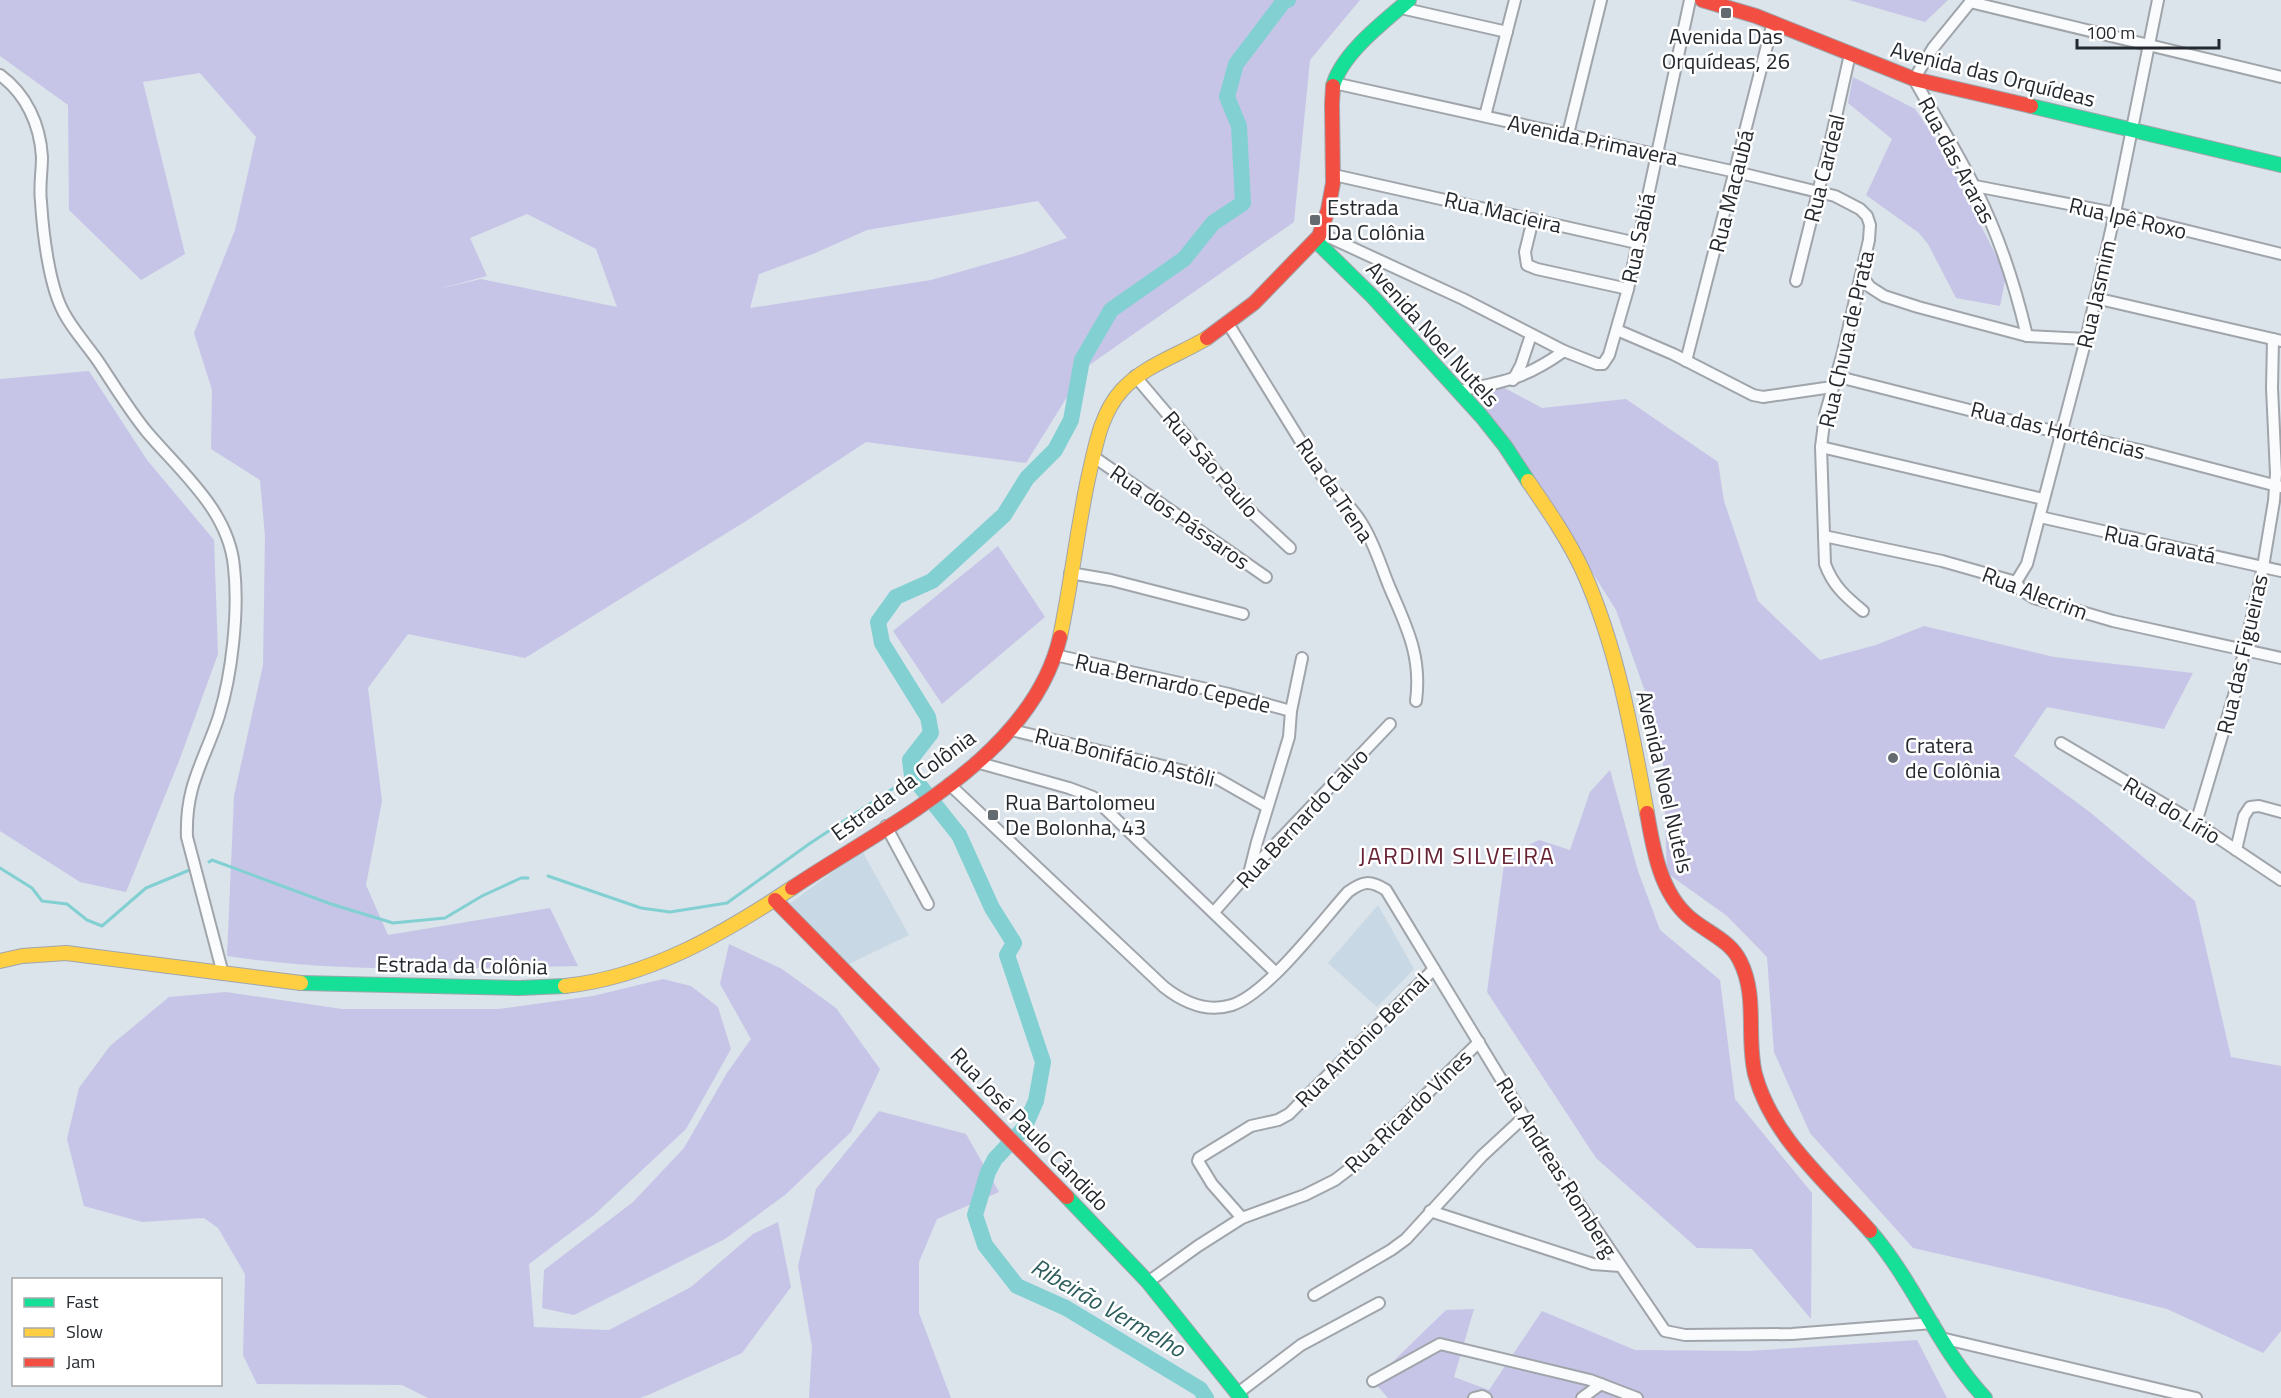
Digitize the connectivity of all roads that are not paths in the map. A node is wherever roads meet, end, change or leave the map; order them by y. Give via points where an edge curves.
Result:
1 (1515, 0) edge
2 (1601, 0) edge
3 (1690, 0) edge
4 (1702, 0) edge
5 (2158, 0) edge
6 (1971, 1) edge
7 (1405, 4) edge
8 (1773, 22) junction
9 (1507, 32) junction
10 (2148, 45) junction
11 (1850, 54) junction
12 (0, 75) edge
13 (2281, 77) edge
14 (1914, 79) junction
15 (1334, 82) junction
16 (1485, 116) junction
17 (2132, 131) junction
18 (1568, 134) junction
19 (1656, 154) junction
20 (2281, 165) edge
21 (1736, 172) junction
22 (1334, 175) junction
23 (1974, 186) junction
24 (1818, 192) junction
25 (1851, 204) joint
26 (2115, 213) junction
27 (1533, 219) junction
28 (1318, 237) junction
29 (1637, 243) junction
30 (2281, 254) edge
31 (1862, 276) junction
32 (1796, 281) dead end
33 (1628, 289) junction
34 (2095, 298) junction
35 (1229, 325) junction
36 (1617, 330) junction
37 (1531, 335) junction
38 (2027, 336) junction
39 (2086, 339) junction
40 (2277, 340) edge
41 (1564, 351) junction
42 (1686, 361) junction
43 (1136, 376) junction
44 (1513, 380) junction
45 (1833, 382) junction
46 (1458, 391) junction
47 (2277, 411) edge
48 (2061, 432) junction
49 (1821, 447) junction
50 (1094, 457) junction
51 (2278, 486) edge
52 (2043, 499) junction
53 (2040, 517) junction
54 (1824, 536) junction
55 (1290, 548) dead end
56 (2263, 567) junction
57 (2281, 572) edge
58 (1070, 573) junction
59 (1266, 577) dead end
60 (2016, 582) junction
61 (1863, 611) dead end
62 (1243, 615) dead end
63 (2244, 649) junction
64 (1055, 655) junction
65 (1302, 658) dead end
66 (2281, 658) edge
67 (1416, 701) dead end
68 (1291, 711) junction
69 (1390, 724) dead end
70 (1011, 730) junction
71 (2061, 744) dead end
72 (976, 762) junction
73 (949, 784) junction
74 (1267, 807) junction
75 (2281, 812) edge
76 (2196, 823) junction
77 (886, 826) junction
78 (2236, 850) junction
79 (1250, 871) junction
80 (2281, 880) edge
81 (776, 900) junction
82 (928, 904) dead end
83 (1214, 912) junction
84 (0, 961) edge
85 (1434, 969) junction
86 (1276, 973) junction
87 (223, 974) junction
88 (1479, 1042) junction
89 (1523, 1118) junction
90 (1430, 1211) junction
91 (1242, 1218) junction
92 (1620, 1266) junction
93 (1148, 1282) junction
94 (1314, 1295) dead end
95 (1379, 1303) dead end
96 (1933, 1323) junction
97 (1941, 1338) junction
98 (1373, 1381) dead end
99 (1601, 1384) junction
100 (1240, 1396) edge
101 (2184, 1396) edge
102 (1474, 1398) edge
103 (1486, 1398) edge
104 (1582, 1398) edge
105 (1637, 1398) edge
106 (1985, 1398) edge
107 (2196, 1398) edge

1 - 9 street
2 - 18 street
3 - 19 street, Rua Sabiá
4 - 8 street, Avenida das Orquídeas
5 - 10 street, Rua Jasmim
6 - 10 street
6 - 14 street, Rua das Araras
7 - 9 street
7 - 15 street, Estrada da Colônia via 1350,56
8 - 11 street, Avenida das Orquídeas
8 - 21 street, Rua Macaubá
9 - 16 street
10 - 13 street
10 - 17 street, Rua Jasmim
11 - 14 street, Avenida das Orquídeas
11 - 24 street, Rua Cardeal
12 - 87 street via 22,94 32,112 42,155 40,201 45,242 63,312 126,404 213,511 227,537 234,565 227,686 189,794 186,816 187,837
14 - 17 street, Avenida das Orquídeas
14 - 23 street, Rua das Araras
15 - 16 street, Avenida Primavera
15 - 22 street, Estrada da Colônia
16 - 18 street, Avenida Primavera
17 - 20 street, Avenida das Orquídeas
17 - 26 street, Rua Jasmim
18 - 19 street, Avenida Primavera
19 - 21 street, Avenida Primavera
19 - 29 street, Rua Sabiá
21 - 24 street, Avenida Primavera
21 - 42 street, Rua Macaubá
22 - 27 street, Rua Macieira
22 - 28 street, Estrada da Colônia
23 - 26 street, Rua Ipê Roxo
23 - 38 street, Rua das Araras via 1993,225
24 - 25 street, Avenida Primavera
24 - 32 street, Rua Cardeal
25 - 31 street, Rua Chuva de Prata via 1867,216 1870,225
26 - 30 street, Rua Ipê Roxo
26 - 34 street, Rua Jasmim
27 - 29 street, Rua Macieira
27 - 33 street via 1525,252 1527,265
28 - 35 street, Estrada da Colônia via 1287,272
28 - 37 street via 1463,299
28 - 46 street, Avenida Noel Nutels
29 - 33 street, Rua Sabiá
31 - 38 street via 1870,287 1895,301
31 - 45 street, Rua Chuva de Prata
33 - 36 street, Rua Sabiá
34 - 39 street, Rua Jasmim
34 - 40 street
35 - 43 street, Estrada da Colônia
35 - 67 street, Rua da Trena via 1322,476 1361,521 1377,553 1413,641
36 - 41 street, Rua Sabiá via 1609,355 1600,365
36 - 42 street
37 - 41 street
37 - 44 street
38 - 39 street
39 - 48 street, Rua Jasmim
40 - 47 street, Rua das Figueiras
41 - 44 street
42 - 45 street via 1753,395 1774,396
43 - 50 street, Estrada da Colônia via 1106,414
43 - 55 street, Rua São Paulo via 1247,508
44 - 46 street
45 - 48 street, Rua das Hortências
45 - 49 street, Rua Chuva de Prata
46 - 96 street, Avenida Noel Nutels via 1499,438 1534,488 1588,582 1634,736 1645,804 1663,876 1671,896 1687,916 1724,942 1740,961 1748,995 1754,1068 1771,1114 1812,1168 1883,1245
47 - 51 street, Rua das Figueiras
48 - 51 street, Rua das Hortências
48 - 52 street, Rua Jasmim
49 - 52 street
49 - 54 street, Rua Chuva de Prata
50 - 58 street, Estrada da Colônia
50 - 59 street, Rua dos Pássaros
51 - 56 street, Rua das Figueiras
52 - 53 street, Rua Jasmim
53 - 56 street, Rua Gravatá
53 - 60 street, Rua Jasmim via 2027,564
54 - 60 street, Rua Alecrim via 1942,561
54 - 61 street, Rua Chuva de Prata via 1825,564 1830,577
56 - 57 street, Rua Gravatá
56 - 63 street, Rua das Figueiras
58 - 62 street
58 - 64 street, Estrada da Colônia
60 - 63 street, Rua Alecrim via 2025,594 2045,602
63 - 66 street, Rua Alecrim
63 - 76 street, Rua das Figueiras via 2227,724
64 - 68 street, Rua Bernardo Cepede
64 - 70 street, Estrada da Colônia via 1046,680
65 - 68 street
68 - 74 street via 1290,737
69 - 79 street, Rua Bernardo Calvo
70 - 72 street, Estrada da Colônia
70 - 74 street, Rua Bonifácio Astôli via 1218,779
71 - 76 street, Rua do Lírio
72 - 73 street, Estrada da Colônia
72 - 83 street via 1093,797
73 - 77 street, Estrada da Colônia
73 - 86 street via 1176,996 1203,1007 1233,1005
74 - 79 street
75 - 78 street via 2250,807
76 - 78 street, Rua do Lírio
77 - 81 street, Estrada da Colônia
77 - 82 street
78 - 80 street, Rua do Lírio
79 - 83 street, Rua Bernardo Calvo
81 - 87 street, Estrada da Colônia via 703,944 671,957 606,979 563,986 317,983
81 - 93 street, Rua José Paulo Cândido
83 - 86 street
84 - 87 street, Estrada da Colônia via 46,952
85 - 86 street, Rua Andreas Romberg via 1386,890 1371,882 1358,884 1348,892
85 - 88 street, Rua Andreas Romberg
85 - 91 street, Rua Antônio Bernal via 1289,1114 1251,1126 1199,1158 1203,1172
88 - 89 street, Rua Andreas Romberg
88 - 91 street, Rua Ricardo Vines via 1342,1175 1305,1195
89 - 90 street
89 - 92 street, Rua Andreas Romberg
90 - 92 street via 1593,1264
90 - 94 street via 1391,1250
91 - 93 street, Rua Ricardo Vines
92 - 96 street, Rua Andreas Romberg via 1665,1331 1684,1335 1792,1334
93 - 100 street, Rua José Paulo Cândido
95 - 100 street via 1301,1345
96 - 97 street, Avenida Noel Nutels
97 - 101 street
97 - 106 street, Avenida Noel Nutels via 1962,1373
98 - 99 street via 1440,1344
99 - 104 street
99 - 105 street
101 - 107 street
102 - 103 street

